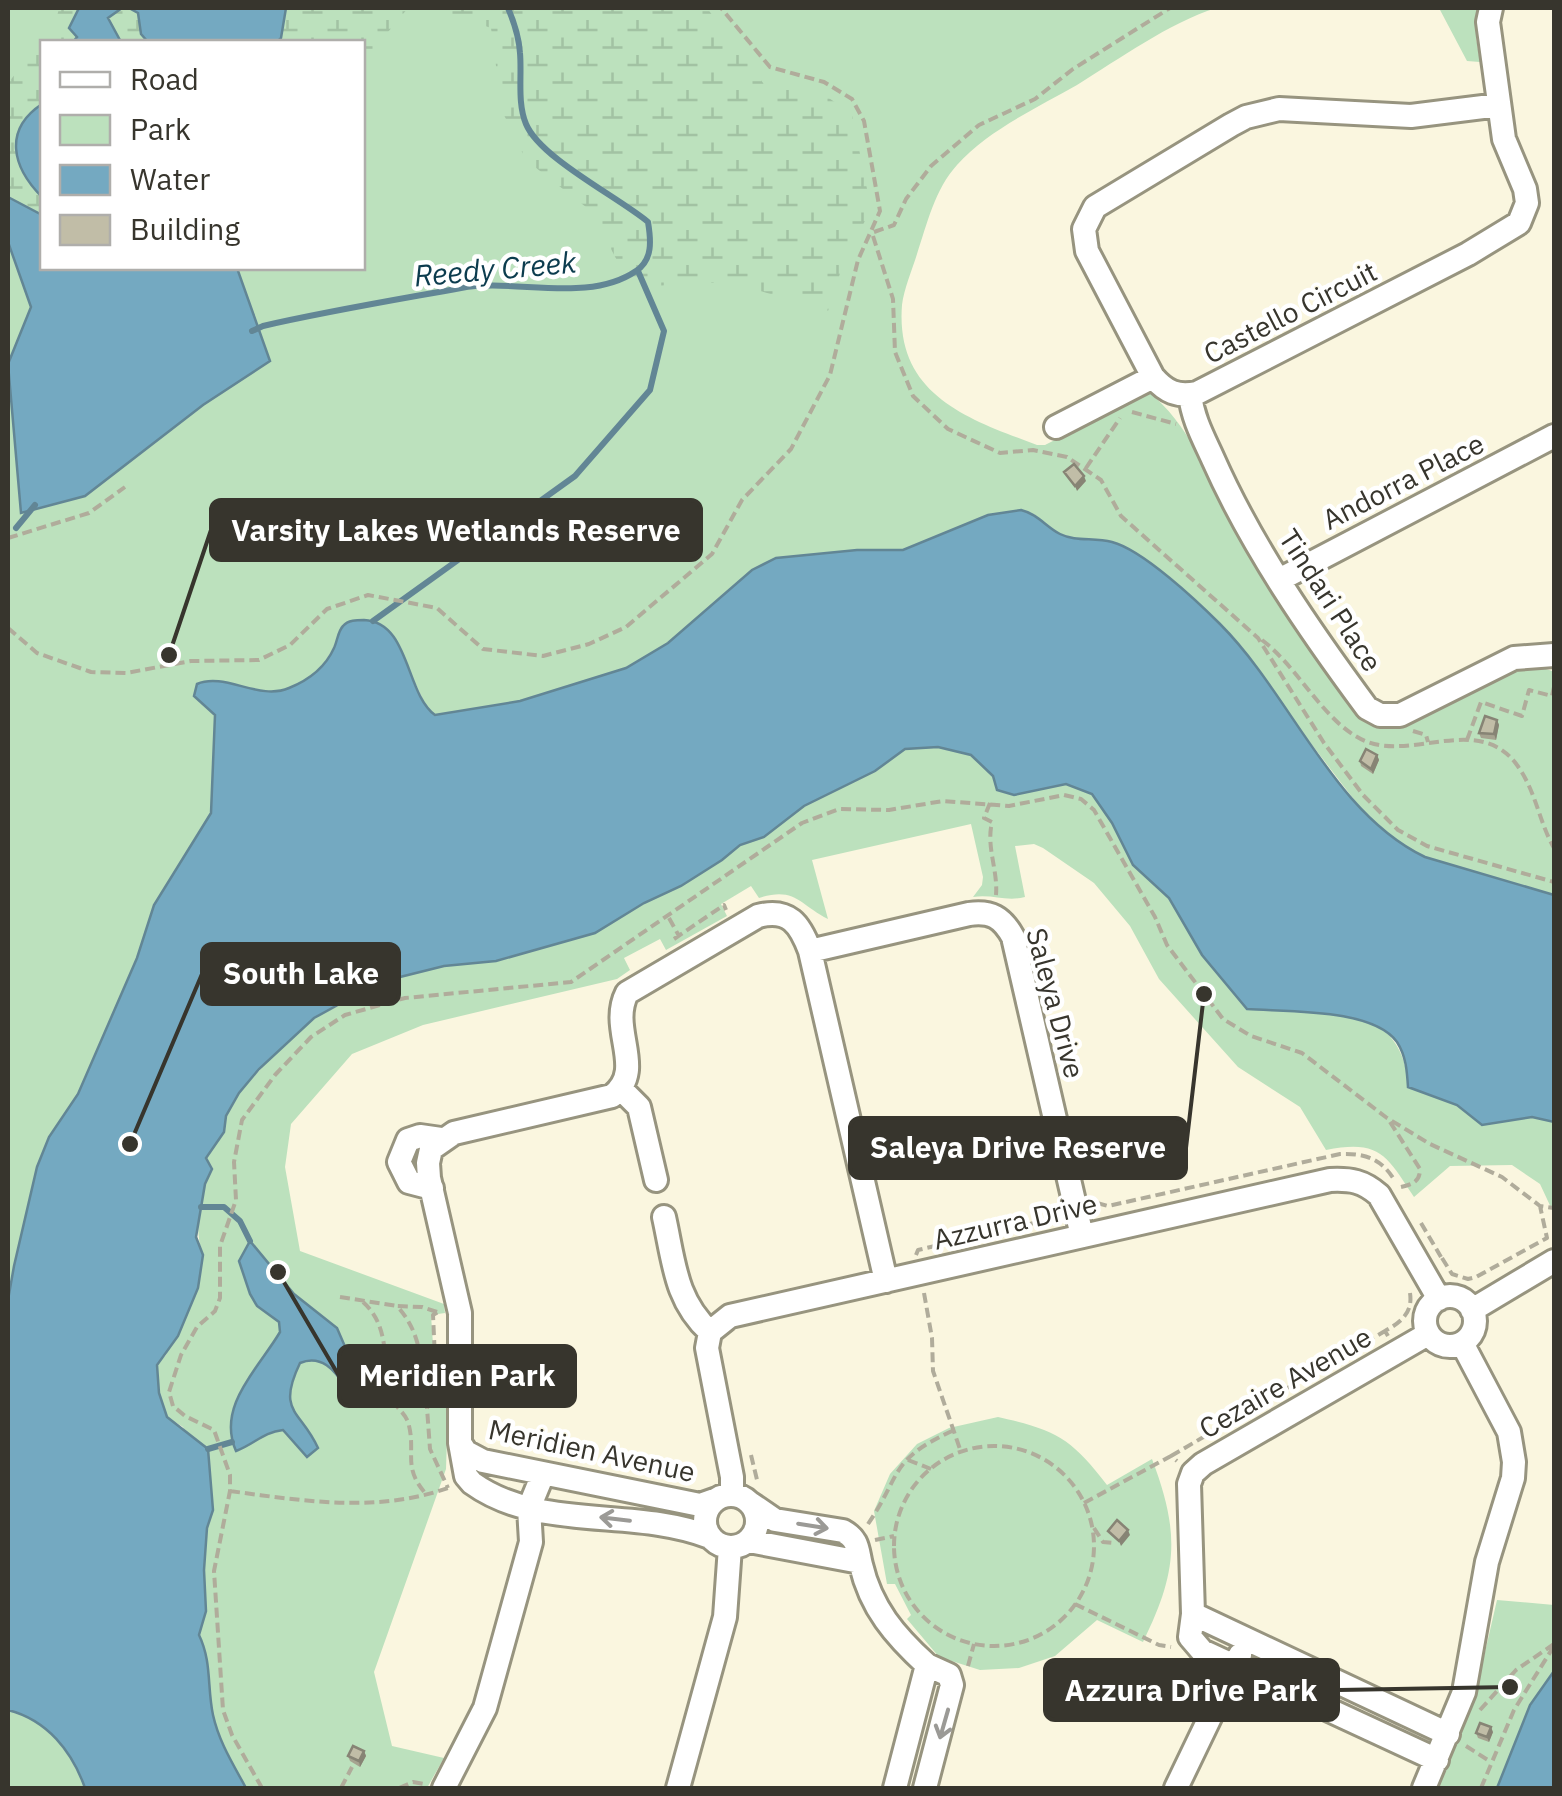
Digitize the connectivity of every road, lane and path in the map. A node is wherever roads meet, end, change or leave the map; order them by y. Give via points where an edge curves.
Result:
1 (721, 8) edge
2 (1170, 8) edge
3 (1491, 8) edge
4 (1499, 104) junction
5 (872, 233) junction
6 (1153, 377) junction
7 (1190, 394) junction
8 (1172, 418) dead end
9 (1177, 423) junction
10 (1056, 428) dead end
11 (1183, 432) dead end
12 (1554, 436) edge
13 (1086, 468) junction
14 (125, 488) dead end
15 (8, 538) edge
16 (1279, 580) junction
17 (8, 628) edge
18 (1258, 638) junction
19 (1554, 656) edge
20 (1554, 687) edge
21 (1399, 730) dead end
22 (1467, 740) junction
23 (1428, 742) junction
24 (990, 804) junction
25 (1554, 848) edge
26 (1554, 882) edge
27 (995, 915) junction
28 (668, 916) junction
29 (736, 926) junction
30 (680, 936) junction
31 (669, 943) dead end
32 (810, 951) junction
33 (621, 1089) junction
34 (1387, 1118) junction
35 (656, 1180) dead end
36 (1378, 1195) junction
37 (1540, 1206) junction
38 (1554, 1208) edge
39 (1061, 1209) dead end
40 (664, 1217) dead end
41 (1082, 1236) junction
42 (916, 1255) dead end
43 (1554, 1261) edge
44 (1420, 1268) junction
45 (886, 1282) junction
46 (923, 1288) dead end
47 (340, 1297) dead end
48 (1439, 1300) junction
49 (363, 1302) junction
50 (397, 1306) junction
51 (1472, 1310) junction
52 (710, 1332) junction
53 (1428, 1334) junction
54 (1391, 1341) junction
55 (1462, 1343) junction
56 (436, 1382) junction
57 (952, 1431) junction
58 (460, 1443) junction
59 (749, 1446) dead end
60 (961, 1452) junction
61 (1171, 1456) dead end
62 (906, 1459) junction
63 (931, 1468) junction
64 (543, 1474) junction
65 (448, 1488) junction
66 (230, 1491) junction
67 (427, 1495) junction
68 (456, 1495) dead end
69 (740, 1496) junction
70 (529, 1508) junction
71 (1091, 1524) junction
72 (894, 1536) junction
73 (729, 1542) junction
74 (1113, 1542) edge
75 (860, 1562) junction
76 (1075, 1604) junction
77 (1193, 1614) junction
78 (1249, 1639) junction
79 (974, 1644) junction
80 (1194, 1645) junction
81 (1554, 1645) edge
82 (927, 1665) junction
83 (1234, 1666) junction
84 (966, 1676) dead end
85 (1473, 1720) dead end
86 (1457, 1740) junction
87 (1437, 1760) junction
88 (1491, 1762) junction
89 (352, 1767) edge
90 (431, 1783) edge
91 (262, 1788) edge
92 (341, 1788) edge
93 (399, 1788) edge
94 (678, 1788) edge
95 (894, 1788) edge
96 (925, 1788) edge
97 (1176, 1788) edge
98 (1424, 1788) edge
99 (1480, 1788) edge

1 - 5 path via 770,67 824,82 852,99 864,121 876,180 880,211
2 - 5 path via 1035,99 979,125 931,166 894,225
3 - 4 street, Castello Circuit
4 - 6 street via 1411,116 1261,112 1094,207 1084,229 1087,250
4 - 7 street, Castello Circuit via 1507,152 1525,189 1519,223
5 - 13 path via 893,299 895,352 913,396 948,429 1000,452 1053,452
5 - 17 path via 858,260 830,376 791,449 742,500 712,554 626,626 589,644 543,656 483,649 437,608 368,595 327,608 290,645 259,660 191,661 126,673 91,672 37,653
6 - 7 street, Castello Circuit via 1166,390
6 - 10 street
7 - 16 street, Tindari Place via 1196,425 1226,488
8 - 9 path
9 - 11 path
9 - 13 path via 1123,414
12 - 16 street, Andorra Place
13 - 18 path via 1101,480 1120,516
14 - 15 path via 89,513
16 - 19 street, Tindari Place via 1367,708 1380,715 1408,712 1514,658
18 - 23 path via 1351,734 1383,746
18 - 26 path via 1324,743 1398,830 1428,846
20 - 22 path via 1552,696 1529,690 1522,716 1480,702
21 - 23 path via 1426,735
22 - 23 path
22 - 25 path via 1513,759 1537,799
24 - 27 path via 984,818 992,822
24 - 28 path via 944,800 889,810 838,809 802,823
24 - 34 path via 1081,799 1094,810 1167,945 1211,1006 1251,1036 1302,1053
27 - 32 street, Saleya Drive via 969,914
27 - 41 street, Saleya Drive via 1013,937
28 - 30 path
28 - 66 path via 571,982 405,998 345,1015 310,1037 275,1075 242,1120 236,1200 220,1246 220,1298 181,1355 168,1392 172,1406 214,1430
29 - 30 path via 724,906
29 - 32 street via 774,912 790,916
29 - 33 street via 626,993 619,1021 628,1072
30 - 31 path
32 - 45 street
33 - 35 street via 639,1108
33 - 58 street, Meridien Avenue via 600,1100 454,1133 431,1149 432,1188 460,1313
34 - 36 path via 1420,1177
34 - 37 path via 1502,1177
36 - 41 street, Azzurra Drive via 1365,1184 1330,1180
36 - 44 street
37 - 38 path
37 - 44 path via 1547,1238 1476,1278 1459,1278 1442,1257
39 - 42 path via 1047,1220
40 - 52 street via 681,1294
41 - 45 street, Azzurra Drive
43 - 51 street
44 - 48 street
44 - 54 path via 1405,1276 1411,1301
45 - 52 street, Azzurra Drive via 730,1316
46 - 57 path via 932,1370
47 - 49 path
48 - 51 street via 1457,1298
48 - 53 street via 1426,1314
49 - 50 path
49 - 67 path via 384,1332 392,1403 408,1420 414,1481
50 - 56 path via 418,1337 422,1371
50 - 56 path via 437,1312
51 - 55 street via 1474,1326
52 - 69 street via 707,1348
53 - 54 street, Cezaire Avenue
53 - 55 street via 1444,1345
54 - 61 path
54 - 77 street, Cezaire Avenue via 1194,1473 1188,1498
55 - 86 street via 1509,1432 1514,1462 1487,1562
56 - 65 path via 438,1395 427,1408 430,1449
57 - 60 path
57 - 62 path
58 - 64 street, Meridien Avenue via 483,1461
58 - 70 street, Meridien Avenue via 472,1483
59 - 69 path
60 - 63 path
60 - 71 path via 993,1447 1040,1458 1076,1490
62 - 63 path
62 - 72 path via 867,1522 876,1542
63 - 72 path via 906,1499
64 - 69 street, Meridien Avenue via 700,1505
64 - 70 street
65 - 67 path
65 - 68 path
66 - 67 path via 345,1504
66 - 91 path via 214,1571 223,1710
69 - 73 street via 758,1522
69 - 73 street via 710,1505 705,1520
69 -> 75 street, Meridien Avenue via 775,1520 843,1531 857,1543
73 -> 70 street, Meridien Avenue via 680,1526
70 - 90 street via 532,1542 478,1727
71 - 74 path via 1104,1542
71 - 76 path via 1090,1574
72 - 79 path via 898,1576 913,1606 940,1630
73 - 75 street, Meridien Avenue
73 - 94 street via 725,1617
75 - 82 street via 886,1624
76 - 79 path via 1030,1639
76 - 80 path via 1159,1645 1185,1652
77 - 78 street
77 - 80 street
78 - 83 street
78 - 86 street
79 - 84 path
80 - 83 street
81 - 85 path via 1516,1670
81 - 88 path
82 - 95 street
82 -> 96 street via 950,1676 952,1685
83 - 87 street
83 - 97 street
86 - 87 street
86 - 88 path
87 - 98 street
88 - 99 path
89 - 92 path
90 - 93 path

